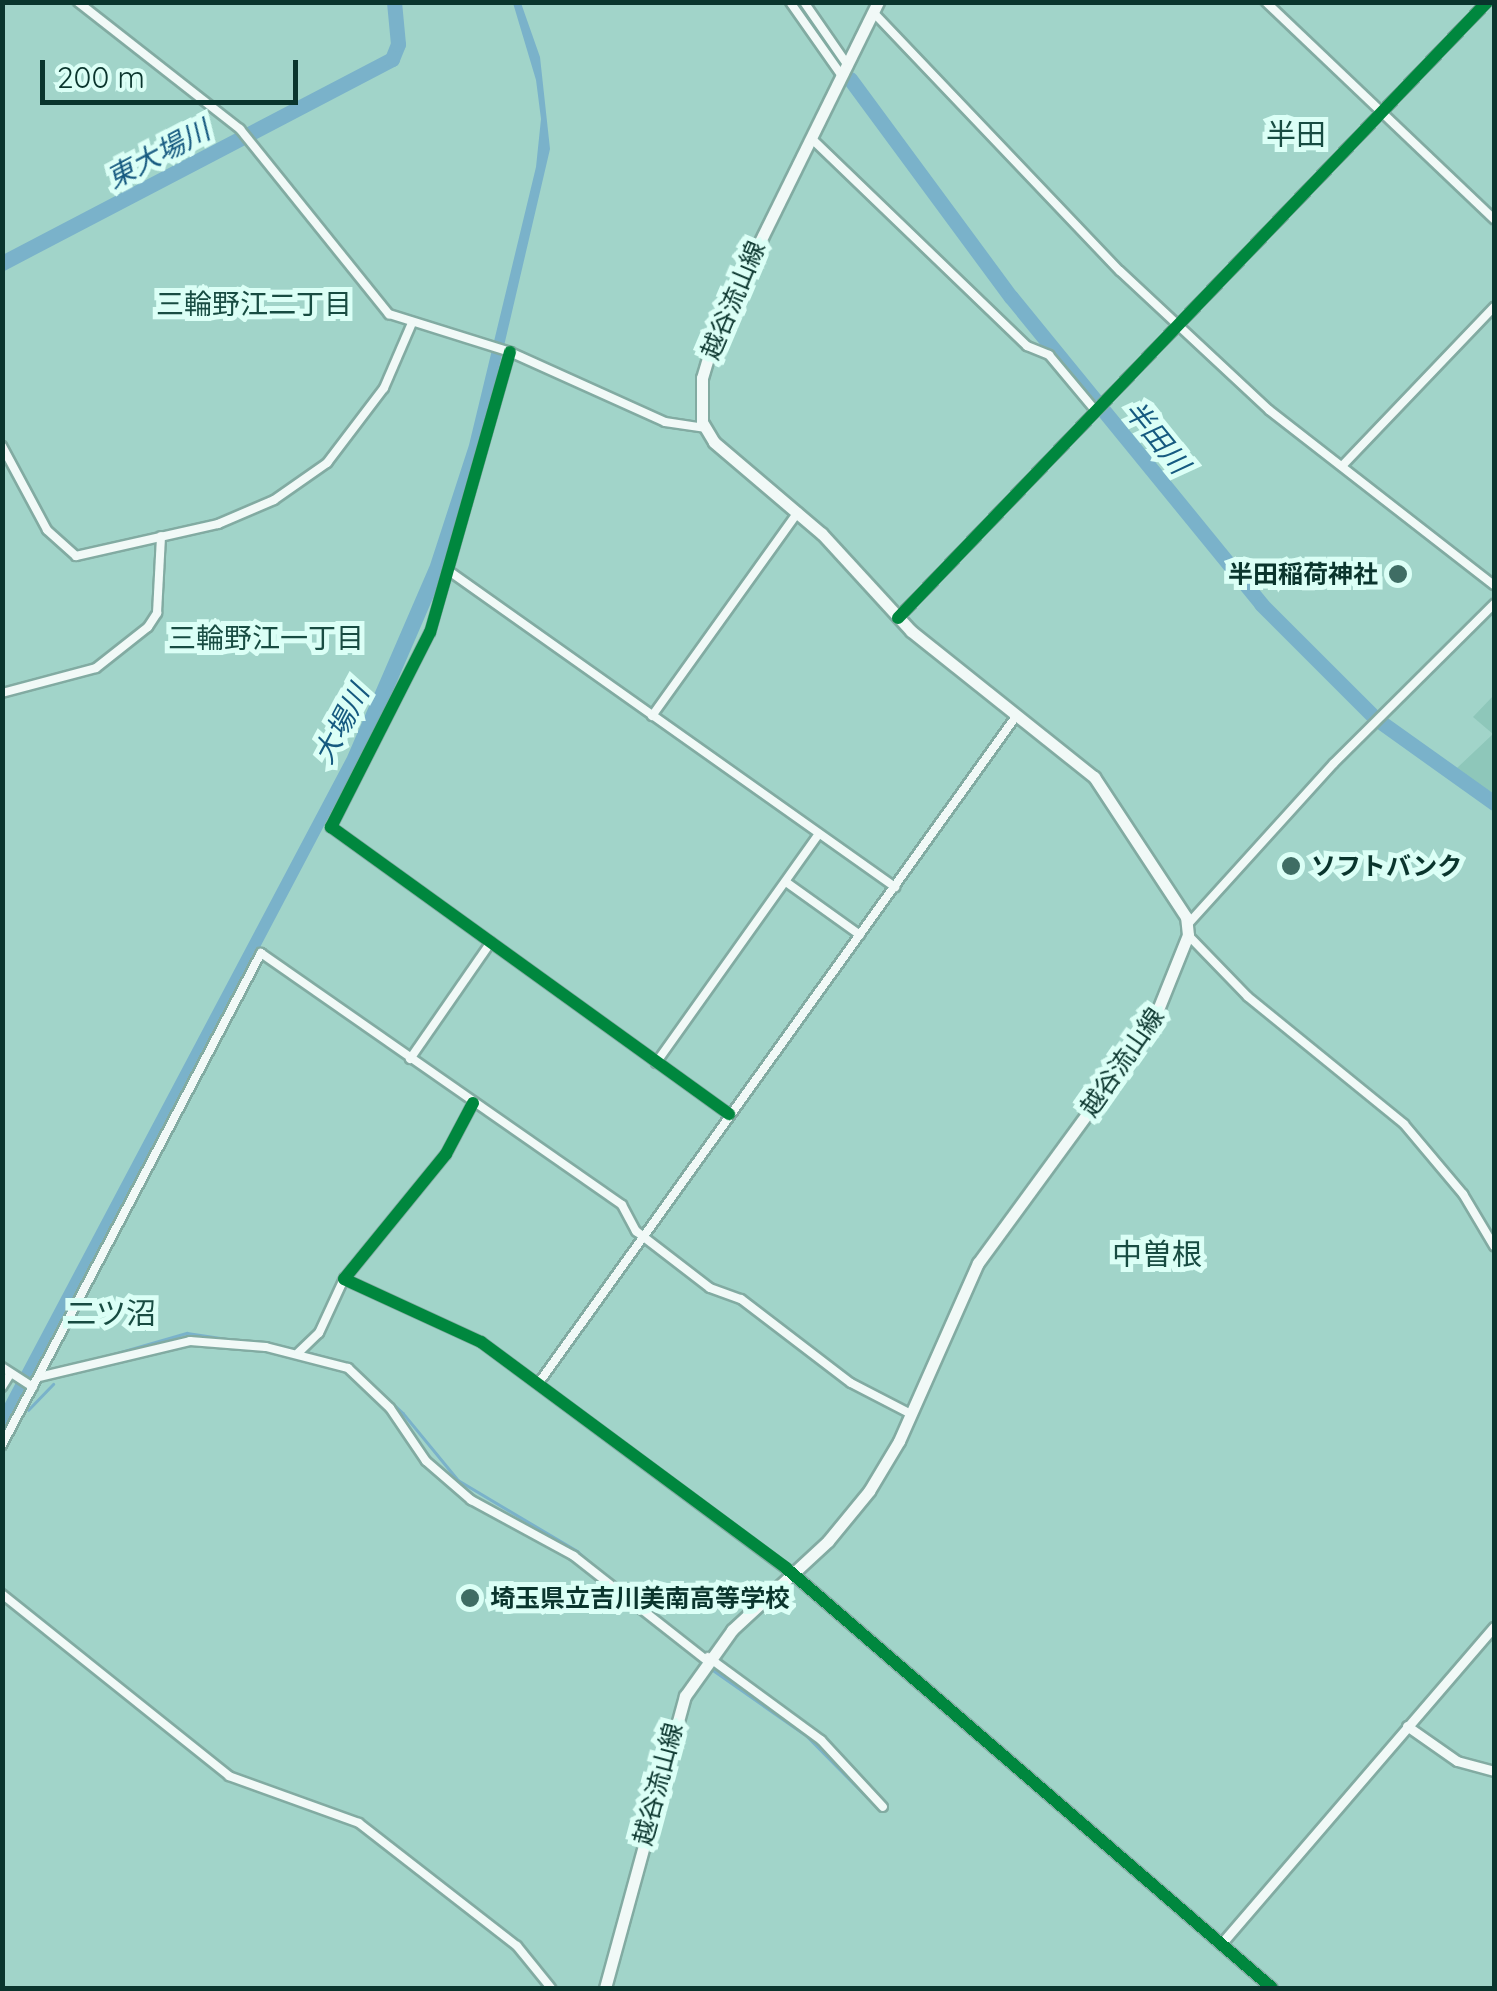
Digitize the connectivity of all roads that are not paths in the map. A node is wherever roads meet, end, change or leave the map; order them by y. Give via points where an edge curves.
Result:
1 (78, 2) edge
2 (790, 2) edge
3 (804, 2) edge
4 (1266, 2) edge
5 (1486, 2) edge
6 (876, 7) edge
7 (845, 70) junction
8 (1380, 113) junction
9 (811, 138) junction
10 (1494, 219) edge
11 (1494, 307) edge
12 (412, 323) junction
13 (1178, 324) junction
14 (508, 351) junction
15 (1098, 408) junction
16 (704, 428) junction
17 (2, 446) edge
18 (1342, 466) junction
19 (798, 512) junction
20 (161, 536) junction
21 (449, 571) junction
22 (1494, 585) edge
23 (1494, 604) edge
24 (898, 618) junction
25 (2, 692) edge
26 (1017, 714) junction
27 (652, 716) junction
28 (818, 835) junction
29 (786, 882) junction
30 (895, 887) junction
31 (1188, 929) junction
32 (860, 936) junction
33 (492, 942) junction
34 (410, 1059) junction
35 (656, 1063) junction
36 (472, 1102) junction
37 (729, 1114) junction
38 (642, 1236) junction
39 (1494, 1246) edge
40 (344, 1279) junction
41 (301, 1350) junction
42 (8, 1372) edge
43 (39, 1377) junction
44 (538, 1384) junction
45 (2, 1387) edge
46 (32, 1387) junction
47 (911, 1414) junction
48 (2, 1445) edge
49 (792, 1574) junction
50 (2, 1594) edge
51 (1494, 1626) edge
52 (708, 1658) junction
53 (1408, 1726) junction
54 (1494, 1771) edge
55 (883, 1806) dead end
56 (1221, 1944) junction
57 (550, 1988) edge
58 (605, 1988) edge
59 (1272, 1988) edge

1 - 12 street via 242,132 389,314
2 - 7 street
3 - 7 street
4 - 8 street
5 - 8 street
6 - 7 main road, 越谷流山線
6 - 13 street via 1080,232
7 - 9 main road, 越谷流山線
8 - 10 street
8 - 13 street
9 - 15 street via 1027,346 1049,355
9 - 16 main road, 越谷流山線 via 711,344 700,394
11 - 18 street
12 - 14 street
12 - 20 street via 384,388 327,463 250,513
13 - 15 street
13 - 18 street via 1269,410
14 - 16 street via 665,422
14 - 21 street
15 - 24 street
16 - 19 main road
17 - 20 street via 47,530 68,552 76,556
18 - 22 street
19 - 24 main road
19 - 27 street
20 - 25 street via 157,614 148,627 96,668
21 - 27 street
21 - 33 street via 430,632 330,826
23 - 31 street via 1334,763
24 - 26 main road
26 - 30 street
26 - 31 main road via 1103,787
27 - 28 street
28 - 29 street
28 - 30 street
29 - 32 street
29 - 35 street
30 - 32 street
31 - 39 street via 1248,997 1404,1124 1463,1194
31 - 47 main road, 越谷流山線 via 1151,1027 978,1263
32 - 37 street
33 - 34 street
33 - 35 street
34 - 36 street
34 - 43 street via 262,953
35 - 37 street
36 - 38 street via 622,1204
36 - 40 street via 446,1154
37 - 38 street
38 - 44 street
38 - 47 street via 710,1288 741,1299 851,1384
40 - 41 street via 319,1334
40 - 44 street via 481,1342
41 - 43 street via 190,1341
41 - 52 street via 348,1368 399,1418 426,1461 471,1500 574,1556
42 - 45 street
42 - 46 street
43 - 46 street
44 - 49 street
46 - 48 street
47 - 49 main road, 越谷流山線 via 869,1491
49 - 52 main road, 越谷流山線
49 - 56 street
50 - 57 street via 229,1776 360,1822 517,1946
51 - 53 street
52 - 55 street via 821,1740
52 - 58 main road, 越谷流山線 via 672,1725
53 - 54 street via 1457,1762
53 - 56 street
56 - 59 street

